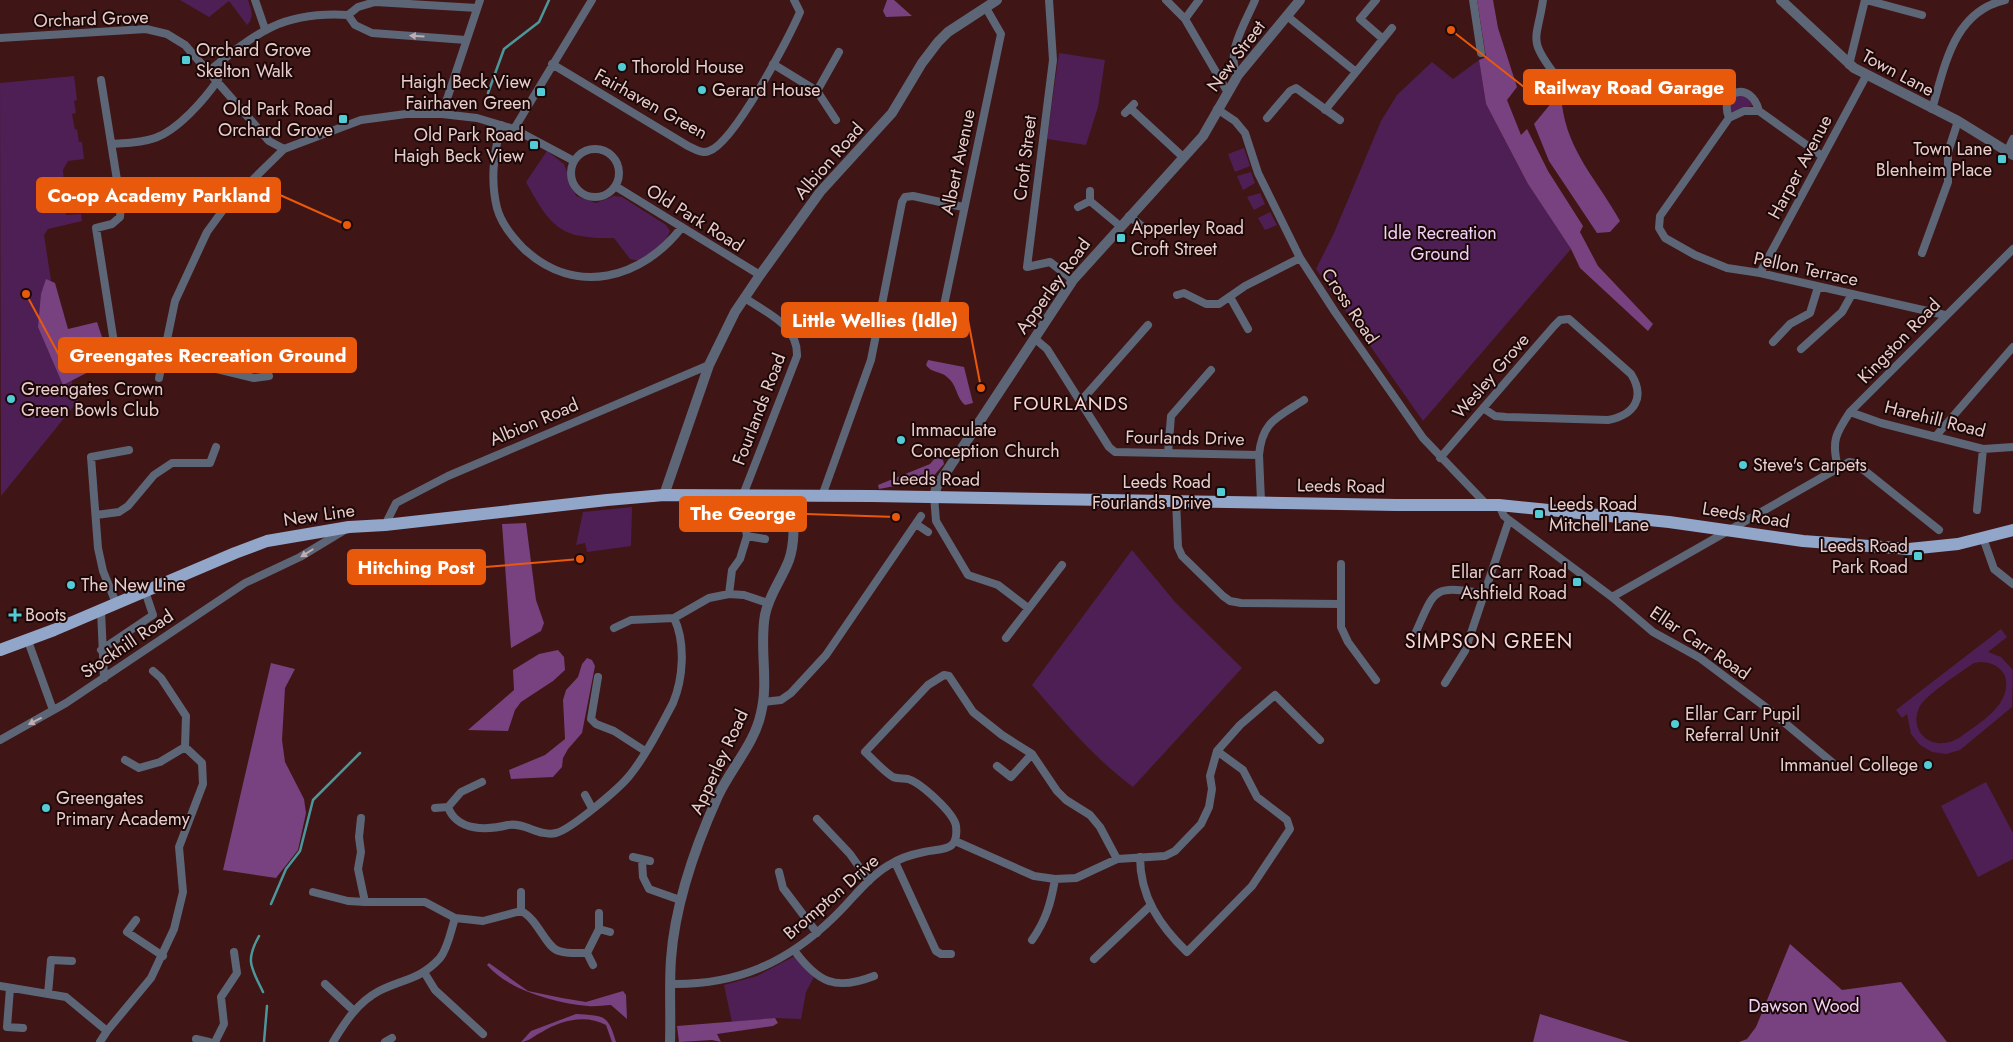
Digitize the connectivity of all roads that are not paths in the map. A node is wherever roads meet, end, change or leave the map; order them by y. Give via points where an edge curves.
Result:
1 (254, 0) edge
2 (480, 0) edge
3 (592, 0) edge
4 (794, 0) edge
5 (997, 0) edge
6 (1049, 0) edge
7 (1166, 0) edge
8 (1199, 0) edge
9 (1255, 0) edge
10 (1300, 0) edge
11 (1376, 0) edge
12 (1473, 0) edge
13 (1543, 0) edge
14 (1781, 0) edge
15 (1866, 0) edge
16 (2005, 0) edge
17 (1996, 1) edge
18 (477, 8) junction
19 (986, 8) junction
20 (348, 15) junction
21 (1922, 15) dead end
22 (1287, 16) junction
23 (1185, 19) junction
24 (1392, 28) dead end
25 (265, 29) junction
26 (0, 38) edge
27 (1382, 39) junction
28 (466, 40) junction
29 (839, 52) dead end
30 (1481, 53) dead end
31 (552, 64) junction
32 (773, 64) junction
33 (1849, 64) junction
34 (209, 71) junction
35 (1356, 72) junction
36 (1238, 75) junction
37 (1556, 76) dead end
38 (1866, 76) junction
39 (101, 80) dead end
40 (218, 80) junction
41 (817, 91) junction
42 (1227, 91) junction
43 (1268, 102) dead end
44 (1130, 108) dead end
45 (1275, 108) junction
46 (1218, 109) junction
47 (1325, 110) junction
48 (1932, 110) junction
49 (1759, 111) junction
50 (442, 114) junction
51 (1268, 118) dead end
52 (1728, 118) junction
53 (836, 120) dead end
54 (1340, 120) dead end
55 (1958, 121) junction
56 (501, 125) junction
57 (514, 129) junction
58 (2013, 139) edge
59 (112, 144) junction
60 (284, 149) junction
61 (2010, 154) edge
62 (1822, 156) junction
63 (1183, 157) junction
64 (574, 161) junction
65 (615, 186) junction
66 (1090, 191) dead end
67 (1090, 201) junction
68 (963, 207) junction
69 (1078, 207) dead end
70 (1129, 216) junction
71 (1120, 226) junction
72 (1143, 227) dead end
73 (682, 228) junction
74 (2013, 249) edge
75 (1922, 253) dead end
76 (1300, 258) junction
77 (1760, 273) junction
78 (760, 275) junction
79 (1073, 280) junction
80 (1818, 287) junction
81 (1852, 294) junction
82 (1177, 295) dead end
83 (1230, 297) junction
84 (745, 298) junction
85 (958, 314) dead end
86 (1945, 315) junction
87 (1148, 325) dead end
88 (1248, 329) dead end
89 (1034, 338) junction
90 (1773, 342) dead end
91 (2013, 347) edge
92 (114, 349) dead end
93 (1802, 349) dead end
94 (163, 356) junction
95 (709, 365) junction
96 (1211, 370) dead end
97 (269, 376) dead end
98 (159, 378) dead end
99 (1304, 400) dead end
100 (1080, 402) junction
101 (1483, 408) junction
102 (1850, 412) junction
103 (1935, 437) junction
104 (216, 447) dead end
105 (2013, 448) edge
106 (1983, 449) junction
107 (129, 450) dead end
108 (1168, 453) junction
109 (1260, 455) junction
110 (1440, 458) junction
111 (1838, 467) junction
112 (664, 495) junction
113 (743, 495) junction
114 (792, 496) junction
115 (822, 496) junction
116 (934, 496) junction
117 (1176, 500) junction
118 (1261, 502) junction
119 (1486, 504) junction
120 (1499, 505) junction
121 (1977, 510) dead end
122 (96, 516) junction
123 (921, 516) dead end
124 (744, 518) dead end
125 (1509, 520) junction
126 (916, 524) junction
127 (385, 525) junction
128 (348, 527) junction
129 (1729, 530) junction
130 (1939, 530) dead end
131 (2013, 530) edge
132 (928, 532) dead end
133 (747, 536) junction
134 (1983, 538) junction
135 (765, 539) dead end
136 (1341, 564) dead end
137 (1062, 565) dead end
138 (2013, 584) edge
139 (145, 591) junction
140 (1484, 593) junction
141 (729, 594) junction
142 (1612, 597) junction
143 (768, 603) junction
144 (116, 604) junction
145 (1340, 604) junction
146 (1028, 608) junction
147 (101, 610) junction
148 (674, 618) junction
149 (614, 628) dead end
150 (1415, 634) dead end
151 (1006, 638) dead end
152 (28, 641) junction
153 (0, 650) edge
154 (101, 650) junction
155 (153, 671) dead end
156 (598, 677) dead end
157 (104, 678) junction
158 (1376, 680) dead end
159 (1445, 683) dead end
160 (763, 702) junction
161 (53, 710) junction
162 (0, 740) edge
163 (1320, 740) dead end
164 (185, 747) junction
165 (645, 751) junction
166 (1217, 751) junction
167 (1032, 754) junction
168 (125, 760) dead end
169 (997, 766) dead end
170 (1839, 768) dead end
171 (482, 782) dead end
172 (585, 795) dead end
173 (448, 807) junction
174 (435, 808) dead end
175 (592, 808) junction
176 (361, 818) dead end
177 (816, 819) dead end
178 (955, 841) junction
179 (633, 857) dead end
180 (1140, 858) junction
181 (1117, 860) junction
182 (895, 862) junction
183 (779, 872) dead end
184 (1055, 879) junction
185 (869, 881) junction
186 (313, 892) dead end
187 (521, 892) dead end
188 (680, 900) junction
189 (365, 902) junction
190 (1150, 906) junction
191 (521, 911) junction
192 (599, 913) dead end
193 (455, 918) junction
194 (136, 920) dead end
195 (599, 929) junction
196 (610, 932) dead end
197 (817, 933) junction
198 (1032, 940) dead end
199 (794, 950) junction
200 (234, 952) dead end
201 (587, 953) junction
202 (951, 954) dead end
203 (163, 956) junction
204 (1094, 959) dead end
205 (72, 961) dead end
206 (593, 965) dead end
207 (424, 972) junction
208 (874, 976) dead end
209 (326, 984) dead end
210 (671, 984) junction
211 (0, 986) edge
212 (10, 988) junction
213 (48, 994) junction
214 (354, 1011) junction
215 (23, 1028) dead end
216 (107, 1031) junction
217 (483, 1034) dead end
218 (196, 1039) dead end
219 (100, 1042) edge
220 (209, 1042) edge
221 (215, 1042) edge
222 (333, 1042) edge
223 (670, 1042) edge

1 - 25 street
2 - 18 street
3 - 31 street
4 - 32 street, Fairhaven Green via 800,12
5 - 19 street, Albion Road
6 - 79 street, Croft Street via 1053,60 1027,267 1050,262
7 - 23 street
8 - 23 street
9 - 36 street via 1237,43 1233,64
10 - 22 street, New Street
11 - 27 street via 1360,19
12 - 30 street
13 - 37 street via 1536,28 1536,44 1543,60
14 - 33 street, Town Lane
15 - 21 street
15 - 33 street
16 - 17 street
17 - 48 street via 1972,18 1951,44
18 - 20 street via 375,2 358,7
18 - 28 street
19 - 68 street, Albert Avenue via 1001,34
19 - 78 street, Albion Road via 938,42 892,113 820,192
20 - 25 street via 321,14 295,18
28 -> 20 street via 372,33 355,25
22 - 35 street
22 - 36 street, New Street
23 - 42 street
24 - 27 street
25 - 34 street via 247,39
26 - 34 street, Orchard Grove via 146,28 186,44
27 - 35 street
28 - 50 street
29 - 41 street
31 - 32 street, Fairhaven Green via 618,106 702,152 716,148 726,138
31 - 57 street
32 - 41 street
33 - 38 street, Town Lane
34 - 40 street, Orchard Grove
35 - 47 street
36 - 42 street, New Street
38 - 48 street, Town Lane
38 - 62 street, Harper Avenue
39 - 59 street
40 - 59 street via 205,97 166,133 139,142
40 - 60 street, Orchard Grove via 269,141
41 - 53 street
42 - 46 street, New Street
43 - 45 street
44 - 63 street
45 - 47 street via 1296,88
45 - 51 street
46 - 63 street, Apperley Road via 1203,136
46 - 76 street, Cross Road via 1245,133 1258,173
47 - 54 street
48 - 55 street, Town Lane
49 - 52 street via 1744,111
49 - 52 street via 1754,98 1746,92 1735,93 1727,101
49 - 62 street
50 - 56 street
50 - 60 street via 406,114 361,120
52 - 77 street, Pellon Terrace via 1660,216 1659,228 1665,238 1695,255 1726,268
55 - 61 street, Town Lane
55 - 75 street via 1948,152 1948,182
56 - 57 street
56 - 73 street via 493,170 497,209 517,242 534,258 569,274 610,276 636,268 653,257
57 - 64 street
58 - 61 street
59 - 92 street via 120,217 112,224 96,228
60 - 94 street via 226,206 206,232 175,301
62 - 77 street, Harper Avenue
63 - 70 street, Apperley Road
64 - 65 street via 570,177 573,185 586,196 602,196
64 - 65 street via 579,154 594,149 610,154 618,166
65 - 73 street, Old Park Road
66 - 67 street
67 - 69 street
67 - 71 street
68 - 85 street, Albert Avenue via 942,310
68 - 115 street via 913,196 905,197 902,202 871,360
70 - 71 street, Apperley Road
70 - 72 street
71 - 79 street, Apperley Road
73 - 78 street, Old Park Road
74 - 86 street, Kingston Road
76 - 83 street
76 - 110 street, Cross Road
77 - 80 street, Pellon Terrace
78 - 84 street, Albion Road
79 - 89 street, Apperley Road
80 - 81 street, Pellon Terrace
80 - 90 street via 1810,313 1790,324
81 - 86 street, Pellon Terrace
81 - 93 street via 1842,312
82 - 83 street via 1184,293 1206,304 1219,304
83 - 88 street
84 - 95 street, Albion Road
84 - 113 street, Fourlands Road via 787,327 798,344 797,356
86 - 102 street, Kingston Road
87 - 100 street
89 - 100 street, Fourlands Drive via 1047,349
89 - 116 street, Apperley Road via 936,486
91 - 103 street
94 - 97 street via 254,378
94 - 98 street
95 - 112 street, Albion Road
95 - 127 street, Albion Road via 448,476 396,503
96 - 108 street via 1171,416
99 - 109 street via 1266,428 1261,437
100 - 108 street, Fourlands Drive via 1115,452
101 - 101 street, Wesley Grove via 1495,416 1608,420 1630,412 1638,394 1637,384 1631,374 1569,319 1560,320
101 - 110 street, Wesley Grove
102 - 103 street, Harehill Road
102 - 111 street, Kingston Road via 1834,442
103 - 106 street, Harehill Road
104 - 122 street via 210,463 172,463 154,475 128,506 119,512
105 - 106 street, Harehill Road
106 - 121 street
107 - 122 street via 91,457
108 - 109 street, Fourlands Drive
109 - 118 street, Fourlands Drive
110 - 119 street, Cross Road
111 - 129 street
111 - 130 street via 1855,463
112 - 113 main road, Leeds Road
112 - 127 main road, New Line
113 - 114 main road, Leeds Road
114 - 115 main road, Leeds Road
114 - 143 street via 789,560
115 - 116 main road, Leeds Road
116 - 117 main road, Leeds Road
116 - 146 street via 936,521 968,575 998,585
117 - 118 main road, Leeds Road
117 - 145 street via 1178,547 1182,556 1230,601
118 - 119 main road, Leeds Road
119 - 120 main road, Leeds Road
120 - 125 street, Ellar Carr Road
120 - 129 main road, Leeds Road
122 - 144 street via 102,571
123 - 126 street, Apperley Road
124 - 133 street
125 - 140 street
125 - 142 street, Ellar Carr Road
126 - 132 street
126 - 160 street, Apperley Road via 826,656 791,693 780,700
127 - 128 main road, New Line
128 - 139 main road, New Line via 268,541
128 -> 157 street, Stockhill Road via 300,557 245,582
129 - 134 main road, Leeds Road via 1803,542 1910,549
129 - 142 street
131 - 134 main road, Leeds Road
133 - 135 street
133 - 141 street via 740,559 732,570
134 - 138 street via 1994,569
136 - 145 street
137 - 146 street
139 - 144 main road, New Line
139 - 154 street via 153,615
140 - 150 street via 1442,590 1430,600
140 - 159 street via 1465,652
141 - 143 street
141 - 148 street via 709,598
142 - 170 street, Ellar Carr Road via 1653,632 1700,658 1768,709
143 - 160 street via 762,645
144 - 147 main road, New Line
145 - 158 street via 1341,627 1348,642
146 - 151 street
147 - 152 main road, New Line
147 - 154 street
148 - 149 street via 632,620
148 - 165 street via 681,631 678,693
152 - 153 main road, New Line
152 - 161 street
154 - 157 street
155 - 164 street via 186,716
156 - 165 street via 590,719
157 - 161 street, Stockhill Road
160 - 188 street, Apperley Road via 757,728 718,796
161 -> 162 street, Stockhill Road
163 - 166 street via 1275,695 1240,725
164 - 168 street via 160,762 139,768
164 - 203 street via 202,762 203,784 179,847 183,882 181,902
165 - 175 street via 629,776
166 - 180 street via 1210,776 1209,808 1202,824 1175,852
166 - 190 street via 1243,770 1257,797 1287,820 1290,830 1252,886 1187,952 1162,926
167 - 169 street via 1011,777
167 - 178 street via 1000,734 974,712 950,676 944,675 928,685 865,752 893,777 910,779 930,794 956,824
167 - 181 street via 1057,791 1090,815 1100,827
171 - 173 street via 461,792
172 - 175 street
173 - 174 street
173 - 175 street via 456,818 472,827 486,830 521,825 547,834 569,828
176 - 189 street via 358,869
177 - 185 street via 850,854
178 - 182 street, Brompton Drive via 944,850 924,852
178 - 184 street via 1026,873
179 - 188 street via 646,860 643,877 649,889
180 - 181 street
180 - 190 street via 1140,873
181 - 184 street via 1076,878
182 - 185 street, Brompton Drive
182 - 202 street via 936,951
183 - 197 street via 783,888
184 - 198 street via 1050,907
185 - 197 street, Brompton Drive
186 - 189 street
187 - 191 street
188 - 210 street, Apperley Road
189 - 193 street via 425,902
190 - 204 street
191 - 193 street via 483,921
191 - 201 street via 530,915 557,951
192 - 195 street
193 - 207 street via 441,956
194 - 203 street via 127,932
195 - 196 street
195 - 201 street
197 - 199 street, Brompton Drive
199 - 208 street via 817,977 833,983 848,984
199 - 210 street, Brompton Drive via 754,972 729,979
200 - 221 street via 237,973 221,997 224,1024
201 - 206 street
203 - 216 street via 140,993
205 - 213 street via 51,960
207 - 214 street via 380,990
207 - 217 street via 440,996
209 - 214 street
210 - 223 street, Apperley Road
211 - 212 street
212 - 213 street
212 - 215 street via 7,1027
213 - 216 street via 72,1000
214 - 222 street
216 - 219 street
218 - 220 street

